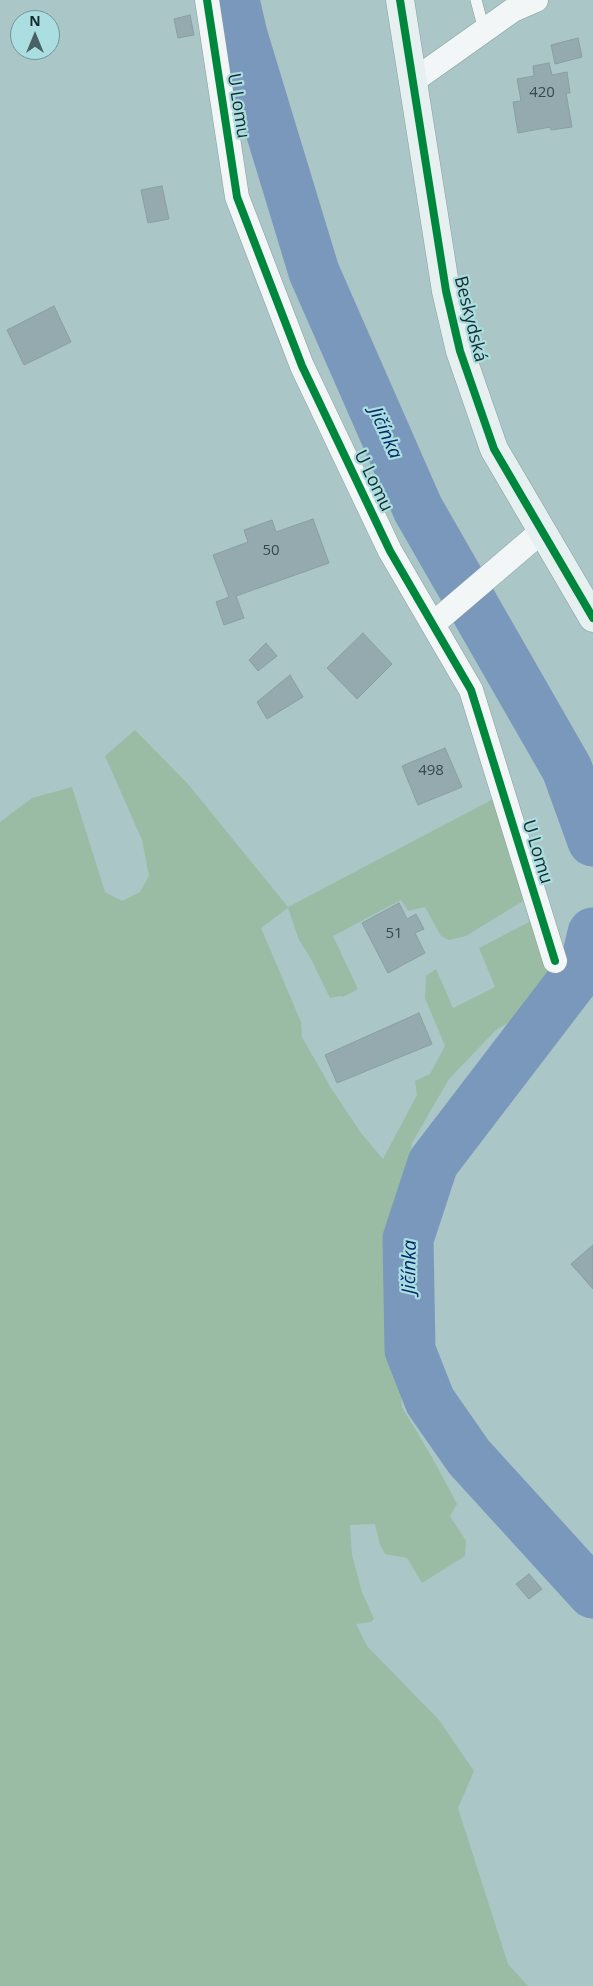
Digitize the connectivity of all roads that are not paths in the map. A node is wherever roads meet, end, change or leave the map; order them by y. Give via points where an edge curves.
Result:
1 (207, 0) edge
2 (400, 0) edge
3 (476, 0) edge
4 (536, 0) edge
5 (484, 30) junction
6 (413, 81) junction
7 (542, 531) junction
8 (593, 618) edge
9 (433, 624) junction
10 (555, 961) dead end

1 - 9 street, U Lomu via 237,197 302,366 390,551
2 - 6 street, Beskydská
3 - 5 lane
4 - 5 street via 513,10
5 - 6 street
6 - 7 street, Beskydská via 446,291 460,351 494,449
7 - 8 street, Beskydská
7 - 9 street
9 - 10 street, U Lomu via 471,690

